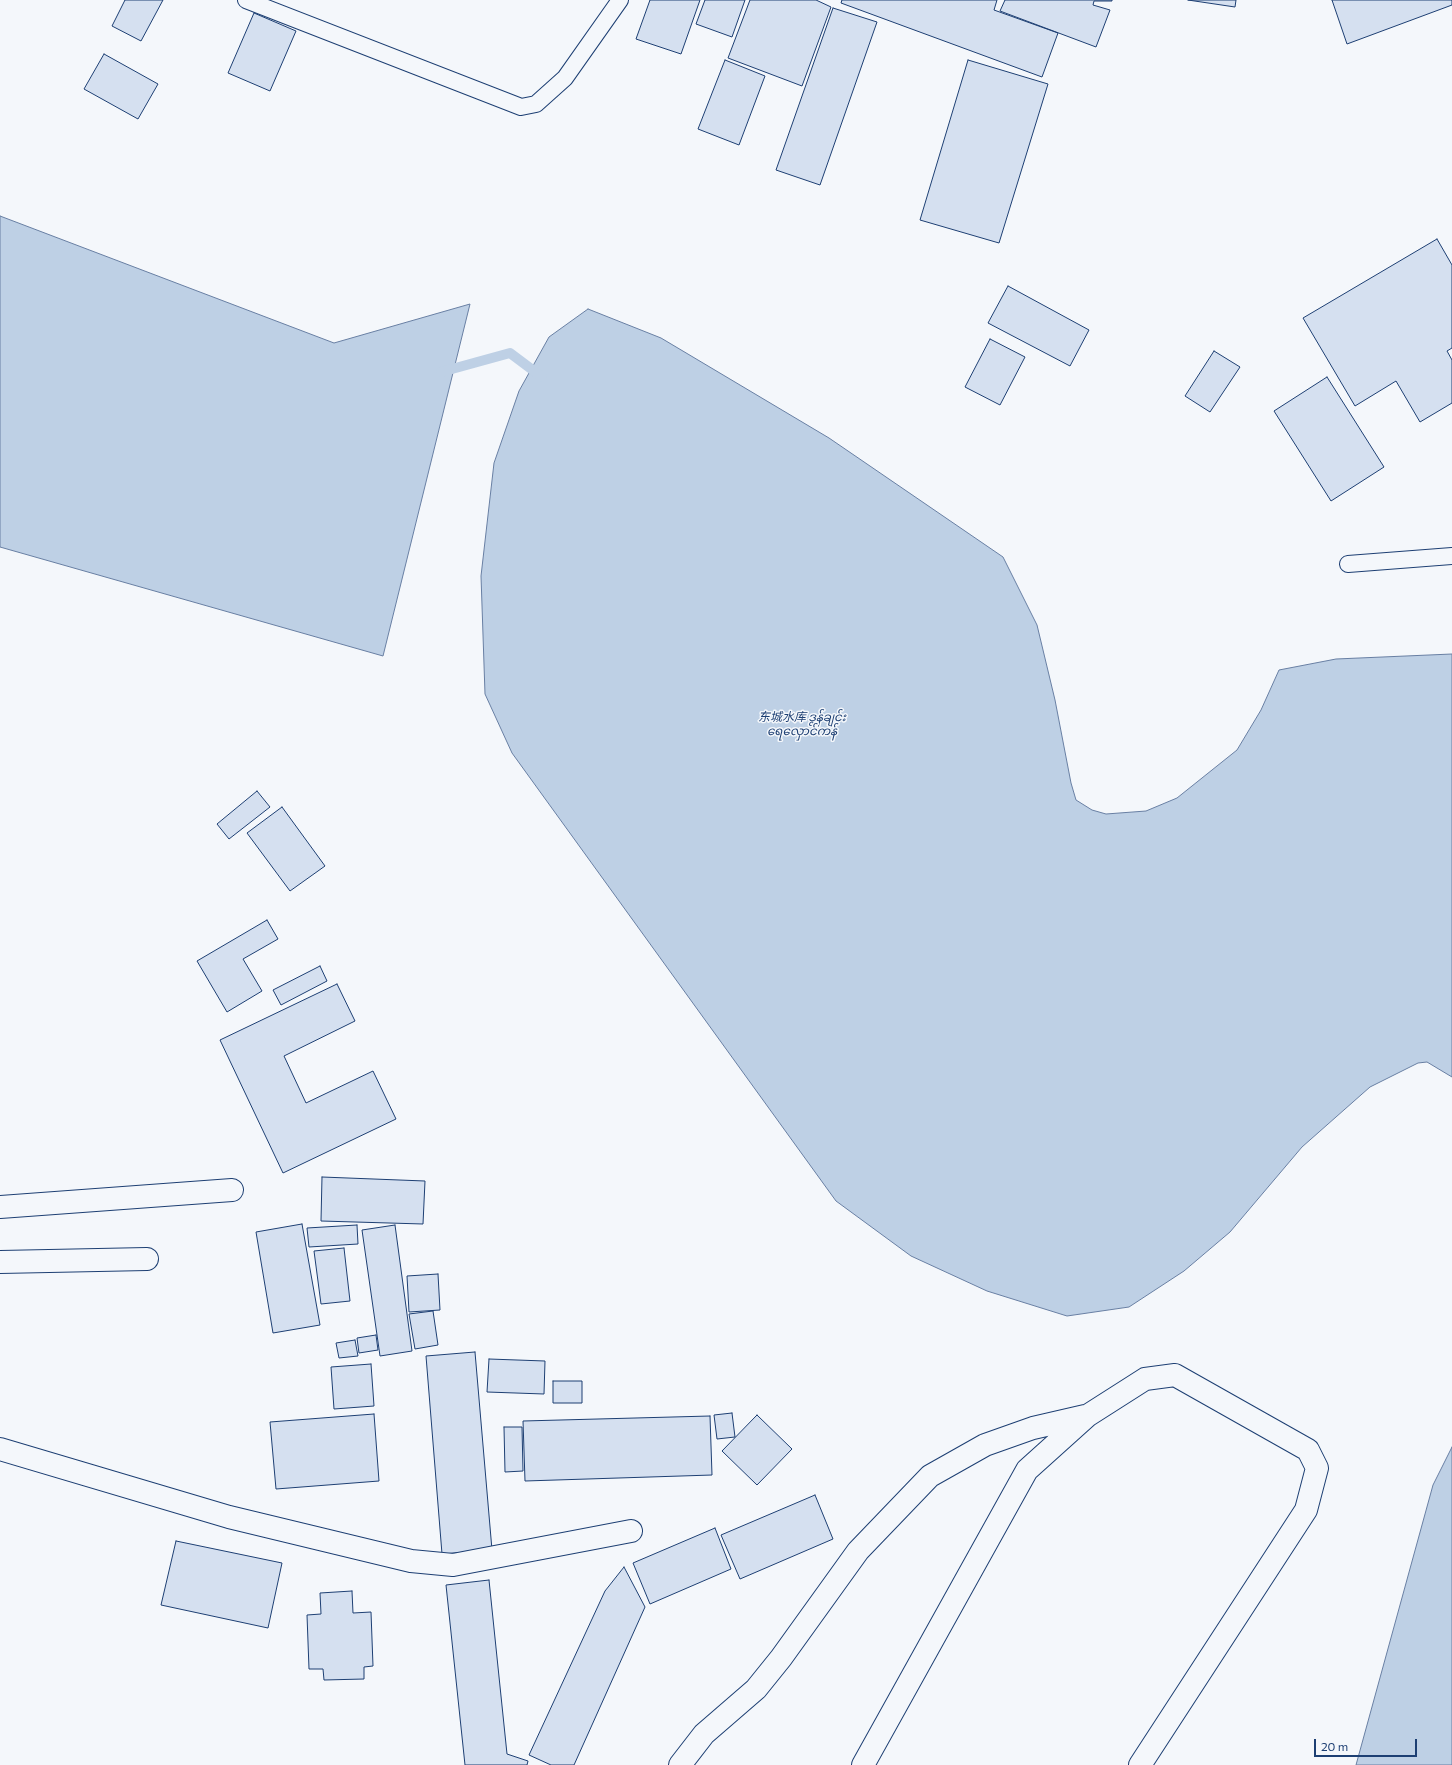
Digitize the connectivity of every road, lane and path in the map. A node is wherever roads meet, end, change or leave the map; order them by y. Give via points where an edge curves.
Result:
1 (246, 0) edge
2 (620, 0) edge
3 (1452, 556) edge
4 (1348, 564) dead end
5 (232, 1190) dead end
6 (0, 1207) edge
7 (147, 1259) dead end
8 (0, 1262) edge
9 (1087, 1416) junction
10 (0, 1449) edge
11 (632, 1531) dead end
12 (680, 1765) edge
13 (863, 1765) edge
14 (1140, 1765) edge

1 - 2 lane via 521,107 536,104 565,78
3 - 4 lane
5 - 6 street
7 - 8 street
9 - 12 street via 1033,1428 985,1445 930,1476 858,1551 756,1689 704,1734
9 - 13 street via 1027,1470
9 - 14 street via 1144,1379 1176,1376 1308,1450 1317,1468 1306,1510
10 - 11 street via 228,1517 411,1562 453,1565

